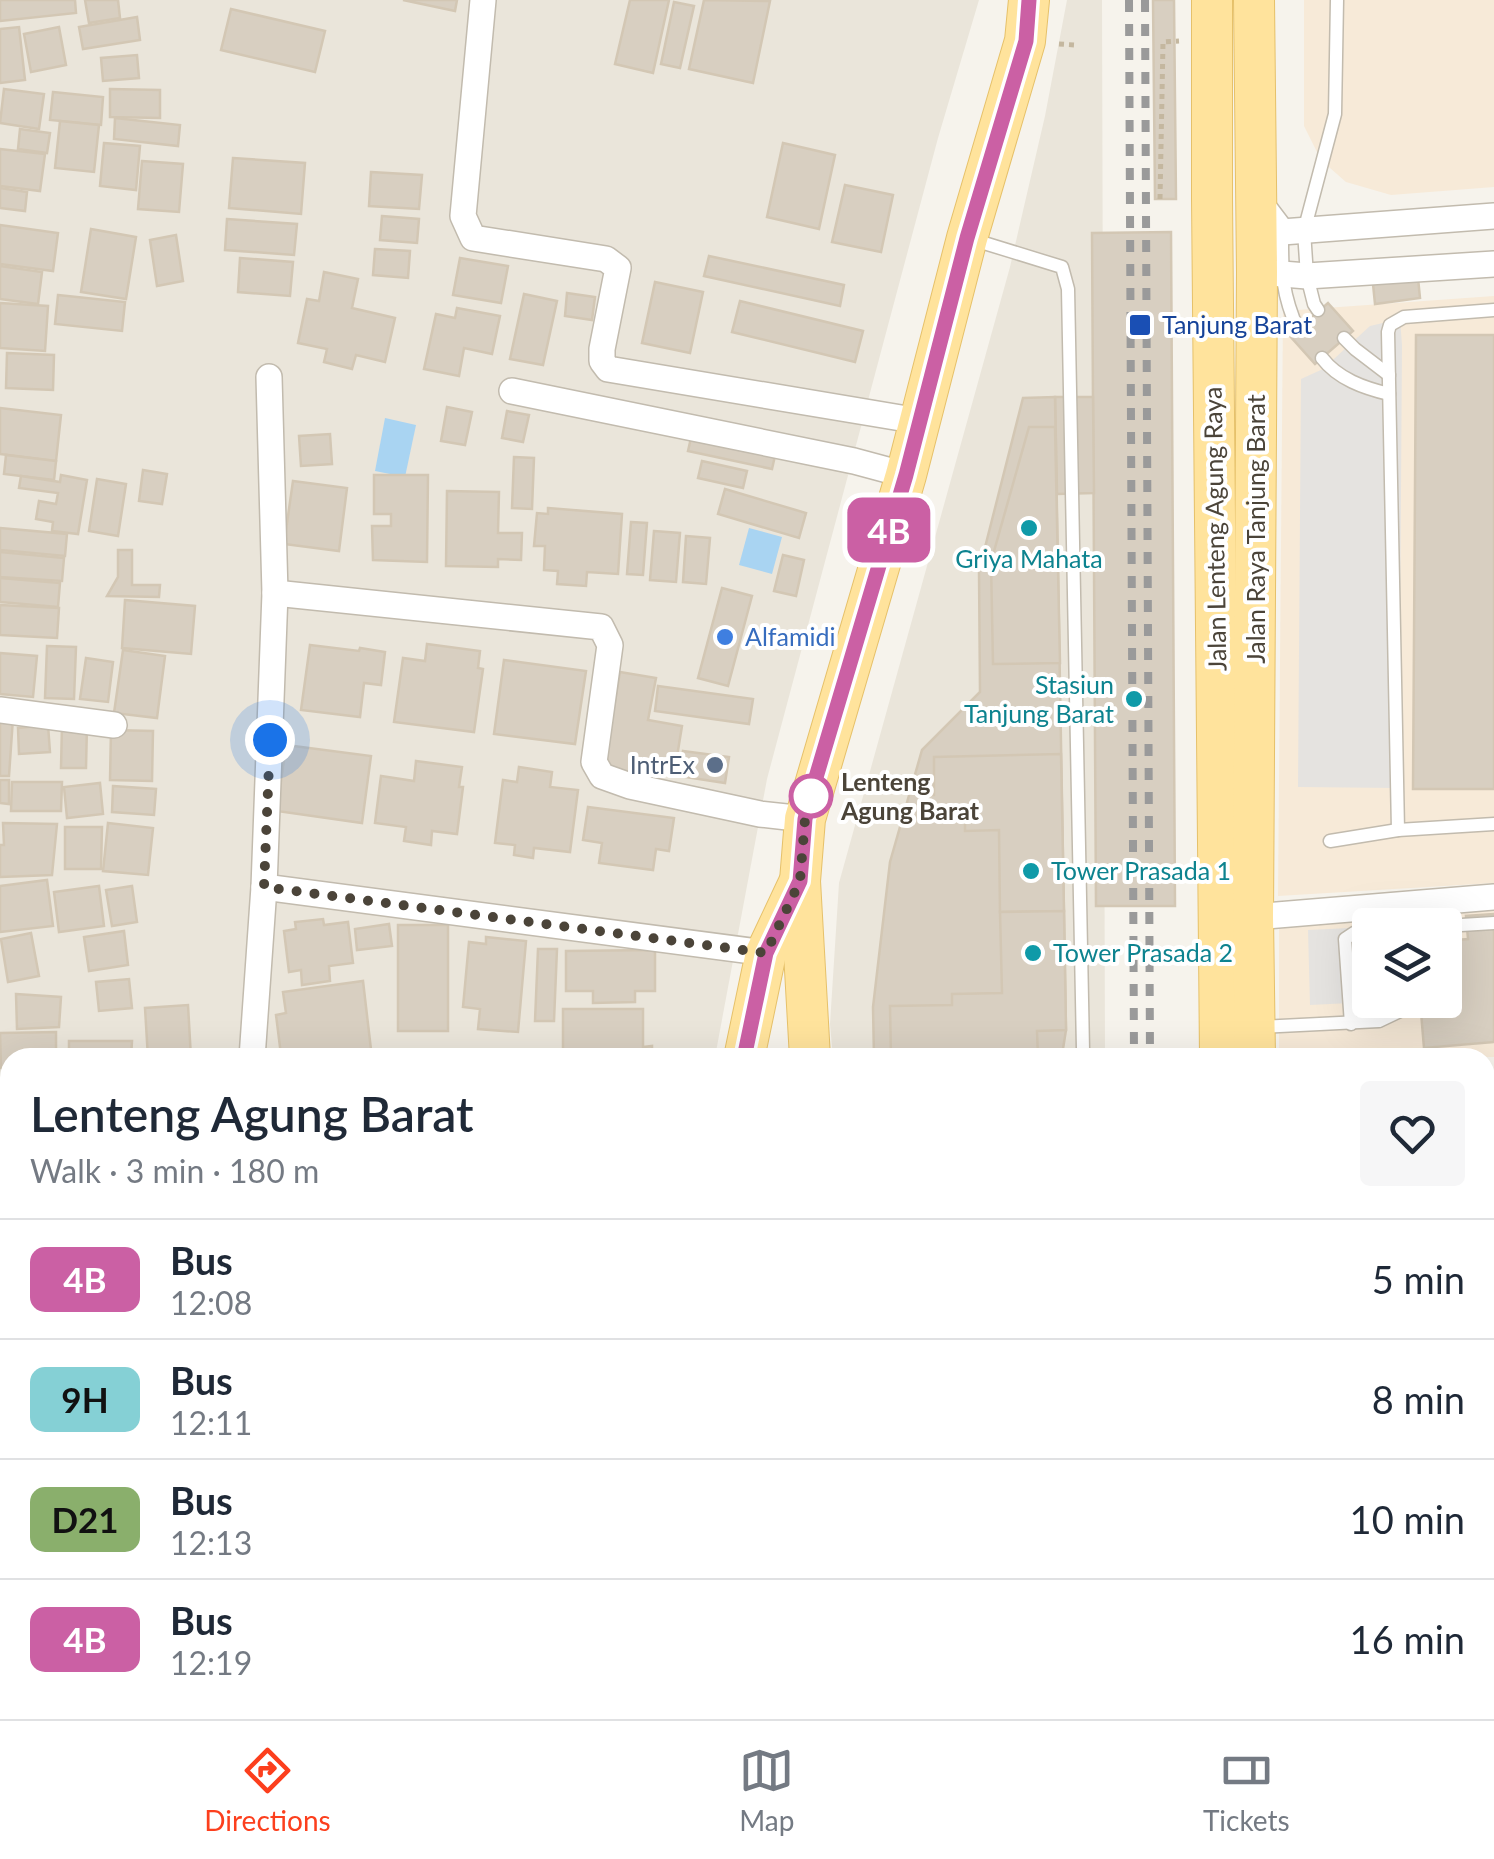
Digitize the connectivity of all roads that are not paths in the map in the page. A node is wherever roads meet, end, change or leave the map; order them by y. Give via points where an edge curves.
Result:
1 (483, 0) edge
2 (1030, 0) edge
3 (1212, 0) edge
4 (1254, 0) edge
5 (1337, 0) edge
6 (1212, 198) junction
7 (1257, 199) junction
8 (1494, 216) edge
9 (1293, 232) junction
10 (967, 238) junction
11 (1494, 264) edge
12 (1282, 274) junction
13 (1318, 310) dead end
14 (1494, 310) edge
15 (1298, 330) dead end
16 (1344, 338) dead end
17 (1322, 358) dead end
18 (1389, 375) junction
19 (269, 377) dead end
20 (512, 390) dead end
21 (1389, 394) junction
22 (919, 420) junction
23 (906, 475) junction
24 (274, 592) junction
25 (0, 710) edge
26 (114, 725) dead end
27 (805, 819) junction
28 (1494, 824) edge
29 (1398, 830) junction
30 (1330, 841) dead end
31 (800, 881) junction
32 (264, 887) junction
33 (1494, 897) edge
34 (1253, 917) junction
35 (1494, 923) edge
36 (1462, 925) edge
37 (1352, 935) edge
38 (766, 953) junction
39 (1386, 1018) edge
40 (1351, 1024) junction
41 (1255, 1043) edge
42 (253, 1048) edge
43 (746, 1048) edge
44 (809, 1048) edge
45 (1084, 1048) edge
46 (1220, 1048) edge

1 - 22 street via 463,216 474,238 606,259 618,268 602,349 608,369
2 - 10 main road via 1026,41
3 - 6 main road, Jalan Lenteng Agung Raya
4 - 7 main road, Jalan Raya Tanjung Barat
5 - 9 lane via 1335,114
6 - 7 main road
6 - 46 main road, Jalan Lenteng Agung Raya
7 - 9 street
7 - 12 main road, Jalan Raya Tanjung Barat
8 - 9 street
9 - 12 lane
9 - 12 lane
10 - 22 main road
10 - 45 lane via 1062,268 1068,290
11 - 12 street
12 - 13 lane
12 - 15 lane
12 - 34 main road, Jalan Raya Tanjung Barat
14 - 18 lane via 1396,320 1388,332
16 - 18 lane
17 - 21 lane via 1347,379
18 - 21 lane
19 - 24 street
20 - 23 street
21 - 29 lane
22 - 23 main road
23 - 27 main road
24 - 27 street via 601,627 610,646 594,762 602,776
24 - 32 street
25 - 26 street
27 - 31 main road
28 - 29 lane
29 - 30 lane
31 - 38 main road
31 - 44 main road
32 - 38 street
32 - 42 street
33 - 34 street
34 - 41 main road, Jalan Raya Tanjung Barat
35 - 36 lane
37 - 40 lane via 1345,938
38 - 43 main road
39 - 40 lane
40 - 41 lane

